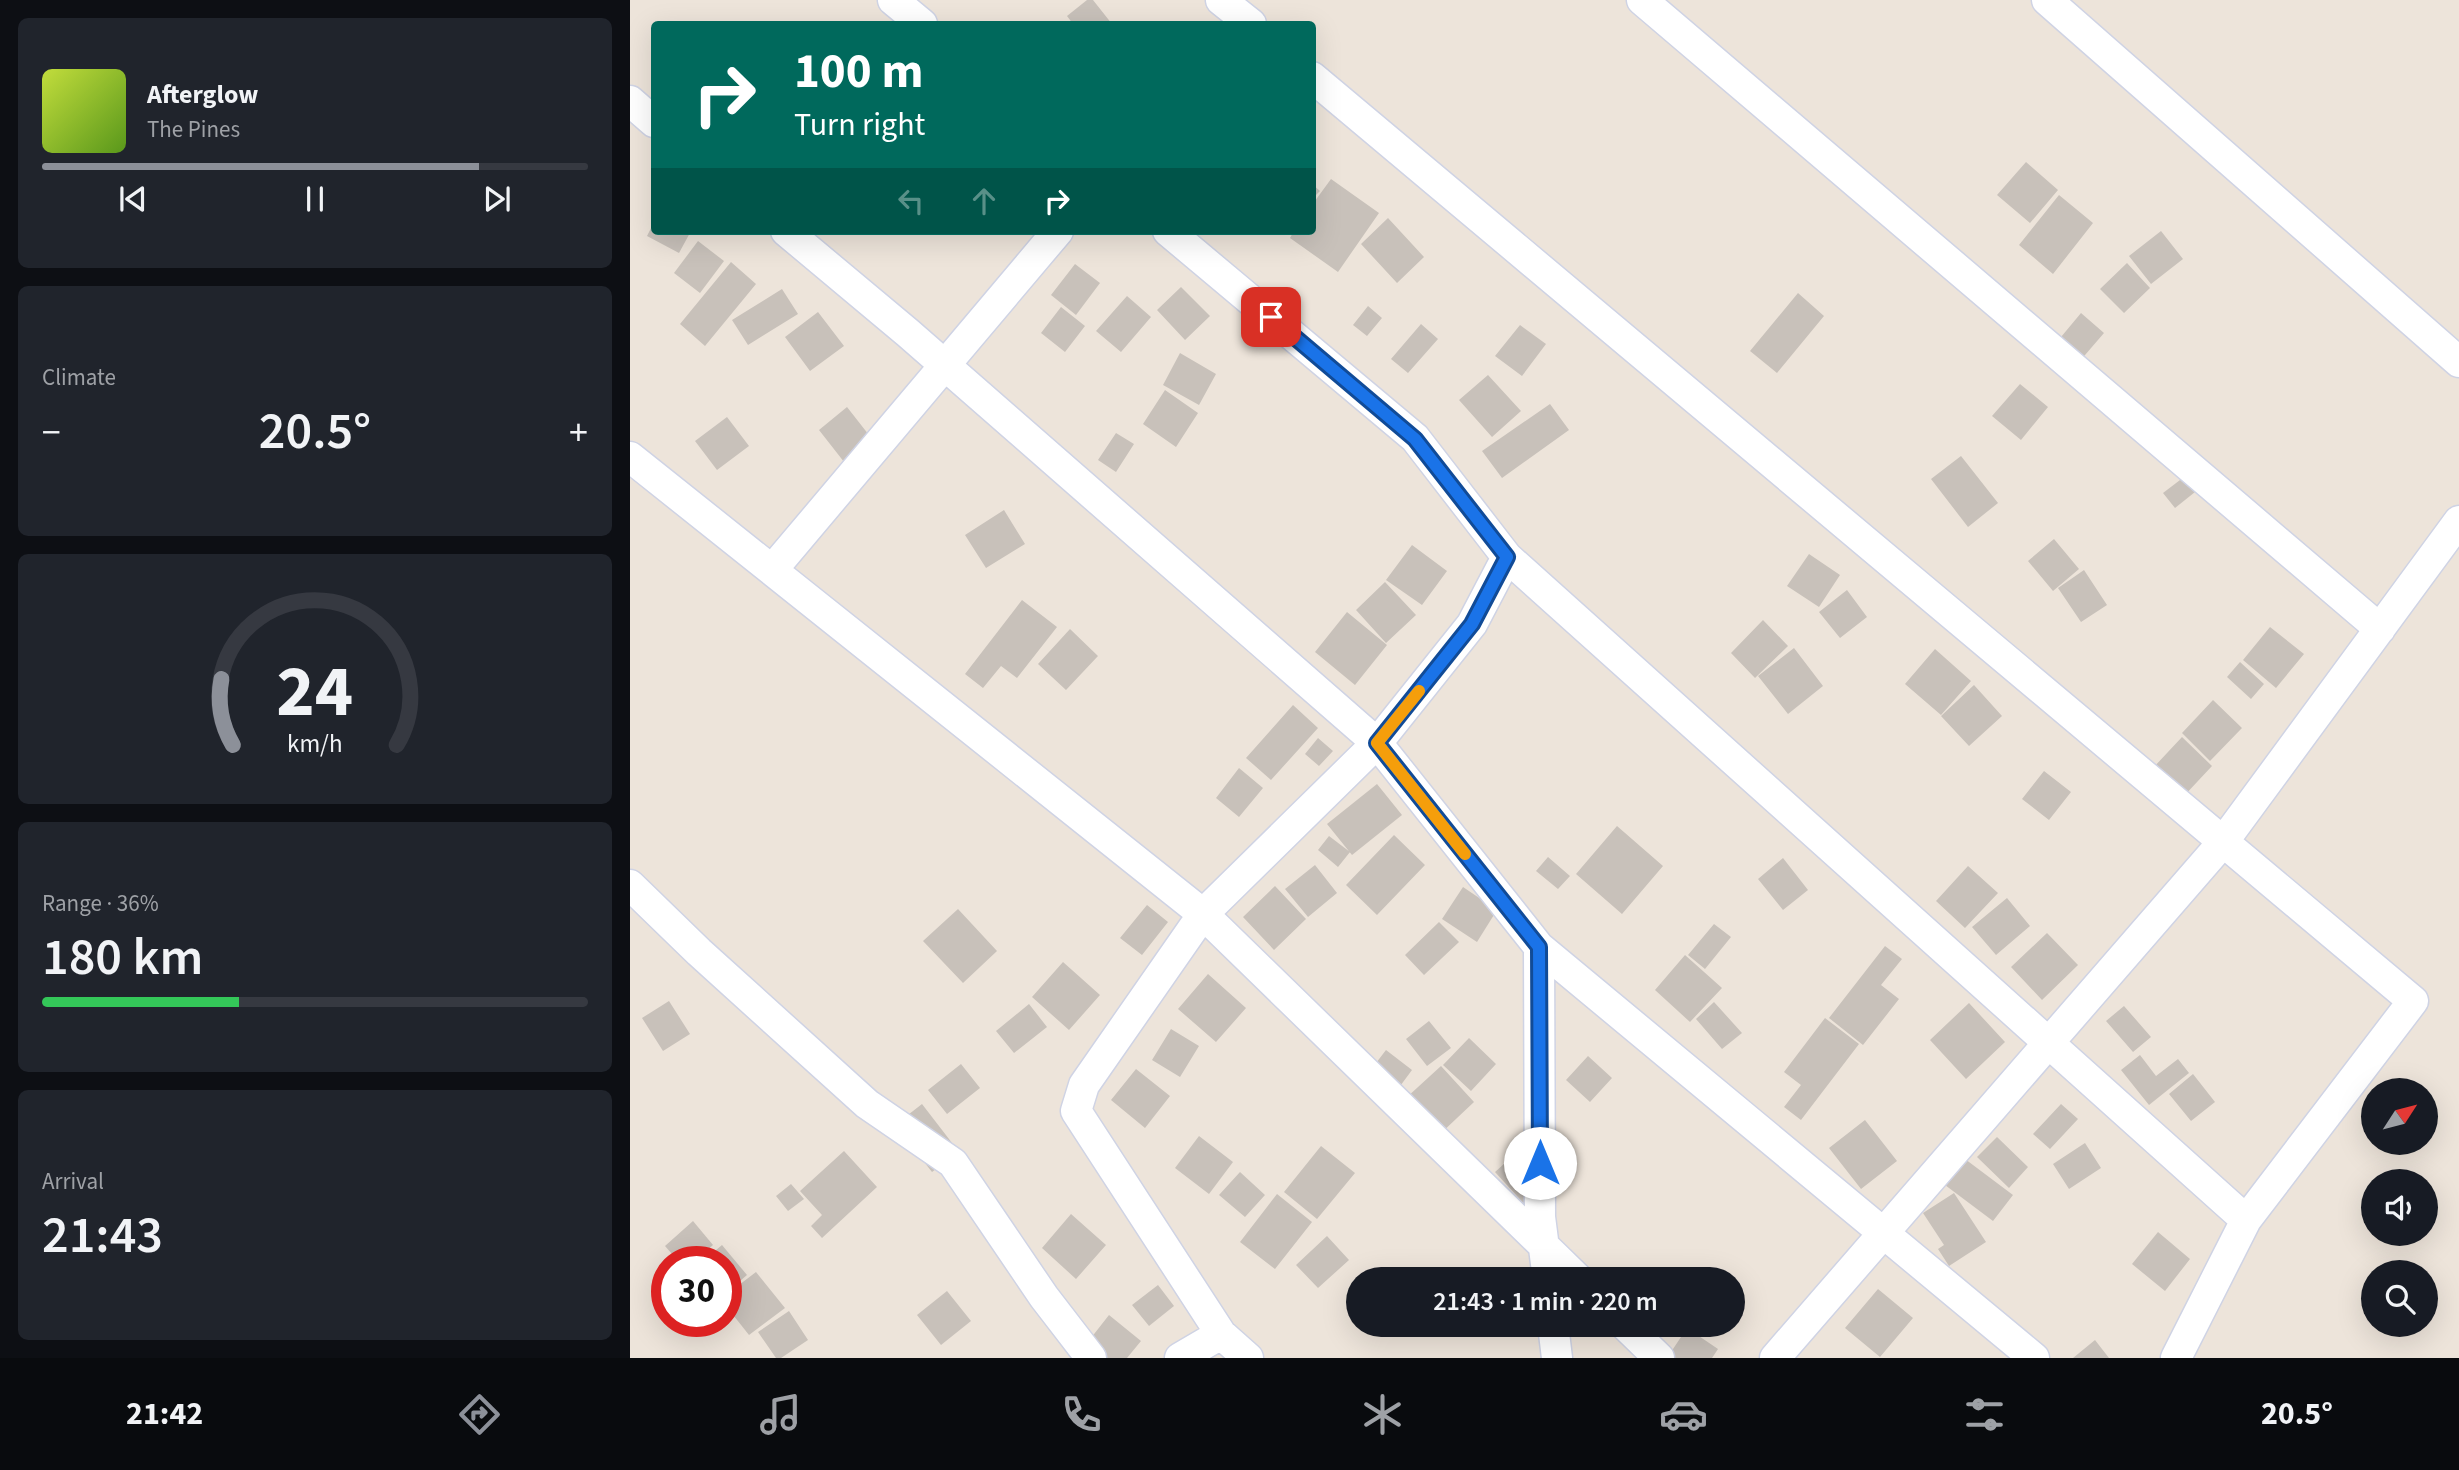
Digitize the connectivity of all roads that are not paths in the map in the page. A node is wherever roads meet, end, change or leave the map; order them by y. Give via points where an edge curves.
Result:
1 (893, 0) edge
2 (1642, 0) edge
3 (2047, 0) edge
4 (918, 21) edge
5 (1316, 79) edge
6 (630, 101) edge
7 (651, 119) edge
8 (791, 235) edge
9 (1055, 235) edge
10 (1173, 235) edge
11 (2459, 362) edge
12 (944, 365) junction
13 (630, 457) edge
14 (2459, 521) edge
15 (1507, 557) junction
16 (772, 570) junction
17 (2380, 629) junction
18 (1377, 743) junction
19 (2223, 842) junction
20 (630, 886) edge
21 (1203, 914) junction
22 (1539, 947) junction
23 (2049, 1043) junction
24 (2246, 1220) junction
25 (1883, 1233) junction
26 (1544, 1246) junction
27 (1547, 1267) edge
28 (1566, 1267) edge
29 (1221, 1334) junction
30 (1554, 1337) edge
31 (1637, 1337) edge
32 (1091, 1358) edge
33 (1180, 1358) edge
34 (1248, 1358) edge
35 (1557, 1358) edge
36 (1659, 1358) edge
37 (1775, 1358) edge
38 (2034, 1358) edge
39 (2176, 1358) edge

1 - 4 street
2 - 17 street
3 - 11 street
5 - 19 street
6 - 7 street
8 - 12 street
9 - 12 street
10 - 15 street via 1415,439
12 - 16 street
12 - 18 street
13 - 16 street
14 - 17 street
15 - 18 street via 1472,624
15 - 23 street
16 - 21 street
17 - 19 street
18 - 21 street
18 - 22 street
19 - 23 street
19 - 24 street via 2413,1001
20 - 32 street via 867,1104 953,1163
21 - 26 street
21 - 29 street via 1084,1085 1076,1111
22 - 25 street
22 - 26 street via 1540,1217
23 - 24 street
23 - 25 street
24 - 39 street
25 - 37 street
25 - 38 street
26 - 27 street
26 - 28 street
29 - 33 street
29 - 34 street
30 - 35 street
31 - 36 street

